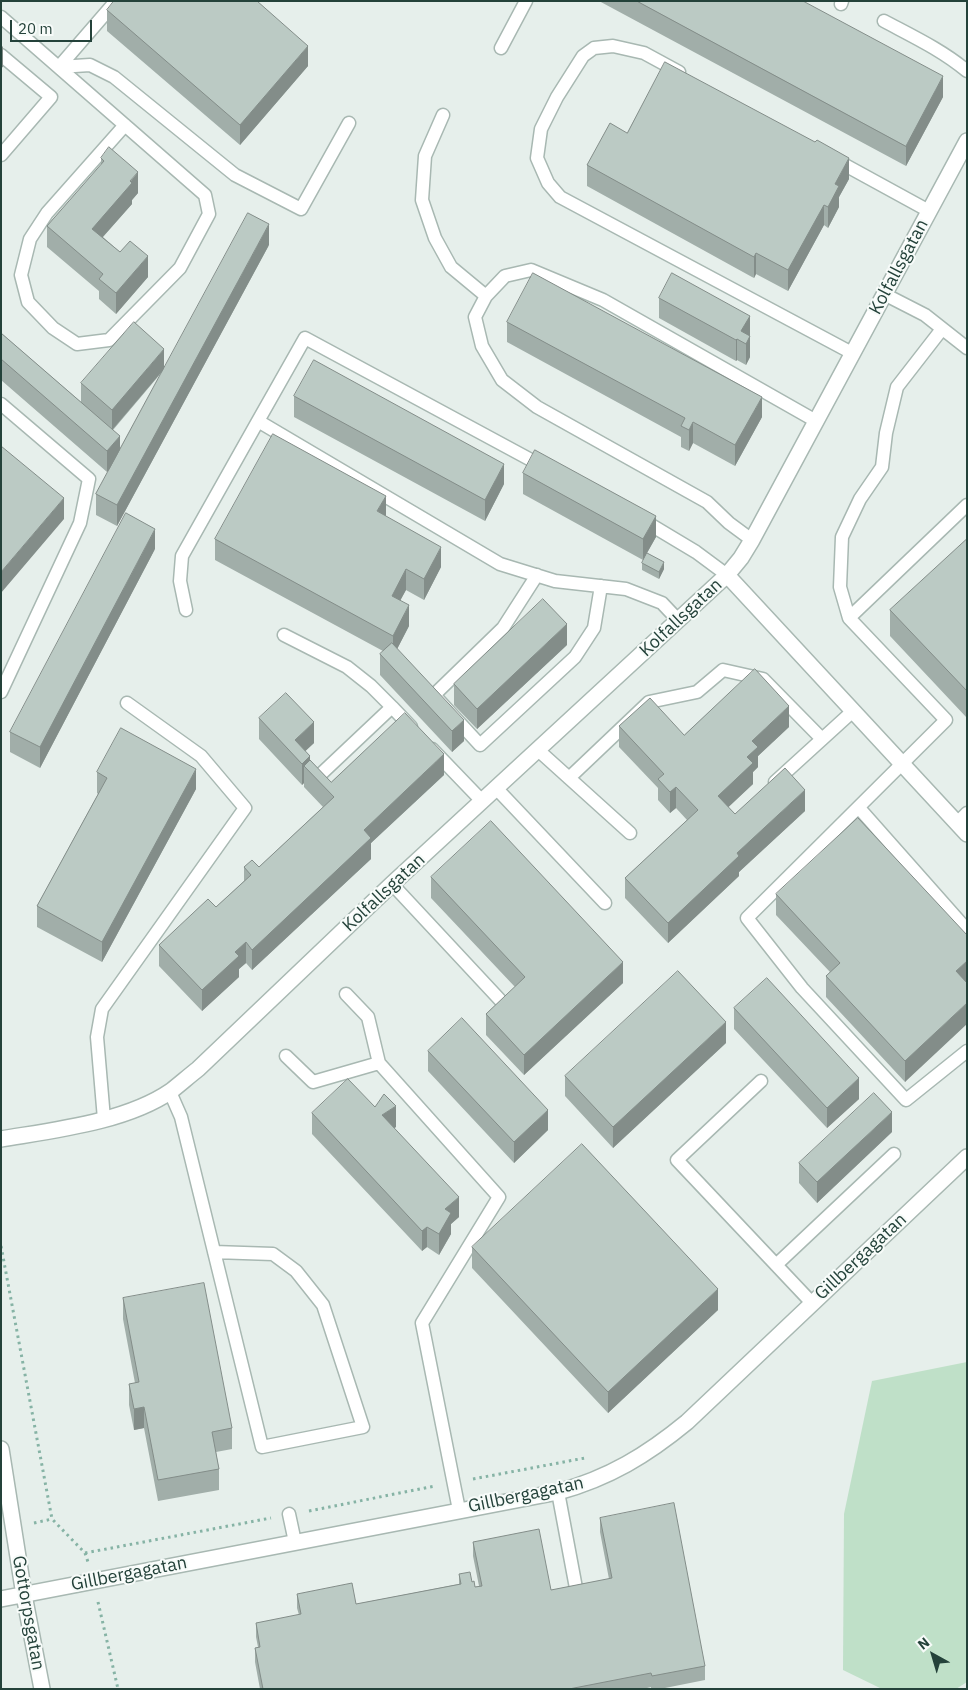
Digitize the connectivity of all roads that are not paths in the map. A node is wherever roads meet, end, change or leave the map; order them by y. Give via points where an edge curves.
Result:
1 (116, 1) edge
2 (526, 1) edge
3 (1, 17) edge
4 (884, 21) dead end
5 (501, 48) dead end
6 (1, 55) edge
7 (59, 67) junction
8 (967, 71) edge
9 (687, 77) edge
10 (444, 115) dead end
11 (349, 123) dead end
12 (125, 125) junction
13 (967, 141) edge
14 (1, 155) edge
15 (827, 155) edge
16 (929, 210) junction
17 (884, 294) junction
18 (486, 296) junction
19 (942, 329) junction
20 (967, 348) edge
21 (852, 353) junction
22 (1, 404) edge
23 (258, 422) junction
24 (816, 422) junction
25 (556, 473) edge
26 (967, 505) edge
27 (634, 515) edge
28 (752, 540) junction
29 (727, 575) junction
30 (536, 576) junction
31 (601, 586) junction
32 (186, 610) dead end
33 (849, 618) junction
34 (678, 620) junction
35 (284, 635) dead end
36 (1, 692) edge
37 (127, 703) dead end
38 (392, 707) junction
39 (853, 711) junction
40 (822, 739) junction
41 (538, 750) junction
42 (902, 764) junction
43 (321, 774) edge
44 (569, 778) junction
45 (496, 788) junction
46 (764, 792) edge
47 (482, 801) junction
48 (859, 808) junction
49 (963, 823) edge
50 (630, 834) dead end
51 (392, 884) junction
52 (605, 903) dead end
53 (967, 930) edge
54 (346, 994) dead end
55 (501, 1001) edge
56 (967, 1051) edge
57 (286, 1056) dead end
58 (379, 1063) junction
59 (760, 1081) dead end
60 (170, 1092) junction
61 (104, 1119) junction
62 (1, 1139) edge
63 (894, 1154) dead end
64 (967, 1157) edge
65 (214, 1252) junction
66 (776, 1265) junction
67 (812, 1303) junction
68 (1, 1449) edge
69 (558, 1492) junction
70 (459, 1510) junction
71 (290, 1514) road end
72 (295, 1542) junction
73 (576, 1588) edge
74 (24, 1595) junction
75 (1, 1599) edge
76 (42, 1689) edge

1 - 7 lane
2 - 5 lane
3 - 7 lane
4 - 8 lane via 931,46
6 - 14 lane via 51,97
7 - 11 lane via 90,65 114,77 235,175 301,208
7 - 12 lane
9 - 21 lane via 644,53 613,46 594,48 583,56 541,129 537,158 548,183 560,197
10 - 18 lane via 425,156 422,200 435,238 451,267
12 - 12 lane via 205,195 209,214 180,268 109,340 77,344 53,328 28,302 21,275 30,240 47,213
13 - 16 street, Kolfallsgatan
15 - 16 lane
16 - 17 street, Kolfallsgatan
17 - 19 lane via 925,315
17 - 21 street, Kolfallsgatan
18 - 24 lane via 505,276 531,270 603,300
18 - 28 lane via 475,317 482,346 502,380 537,407 707,502 729,524
19 - 20 lane
19 - 33 lane via 897,387 882,466 860,499 842,537 840,587
21 - 24 street, Kolfallsgatan
22 - 36 lane via 89,480 80,523
23 - 25 lane via 304,338
23 - 30 lane via 500,564
23 - 32 lane via 182,556 180,582
24 - 28 street, Kolfallsgatan
26 - 33 lane
27 - 29 lane
28 - 29 street, Kolfallsgatan
29 - 34 street, Kolfallsgatan
29 - 39 street, Kolfallsgatan
30 - 31 lane
30 - 31 lane via 503,628 434,695 480,745 574,657 594,628
31 - 34 lane via 626,588 662,603
33 - 42 lane via 946,720
34 - 41 street, Kolfallsgatan
35 - 38 lane via 347,668
37 - 61 lane via 201,756 245,808 102,1009 97,1037
38 - 43 lane
38 - 47 lane
39 - 40 lane
39 - 42 street, Kolfallsgatan
40 - 44 lane via 763,679 723,670 697,692 649,702
40 - 46 lane
41 - 44 lane
41 - 45 street, Kolfallsgatan
42 - 48 lane
42 - 49 street, Kolfallsgatan
44 - 50 lane
45 - 47 street, Kolfallsgatan
45 - 52 lane
47 - 51 street, Kolfallsgatan
48 - 53 lane
48 - 56 lane via 747,918 802,988 906,1100
51 - 55 lane
51 - 60 street, Kolfallsgatan
54 - 58 lane via 368,1017
57 - 58 lane via 313,1082
58 - 70 lane via 498,1197 422,1323
59 - 66 lane via 677,1160
60 - 61 street, Kolfallsgatan
60 - 65 lane via 180,1117
61 - 62 street, Kolfallsgatan
63 - 66 lane
64 - 67 street, Gillbergagatan
65 - 65 lane via 262,1447 363,1427 323,1305 296,1271 273,1254
66 - 67 lane
67 - 69 street, Gillbergagatan via 664,1441 617,1470 584,1485
68 - 74 street, Gottorpsgatan
69 - 70 street, Gillbergagatan
69 - 73 lane
70 - 72 street, Gillbergagatan
71 - 72 lane
72 - 74 street, Gillbergagatan
74 - 75 street, Gillbergagatan
74 - 76 street, Gottorpsgatan

